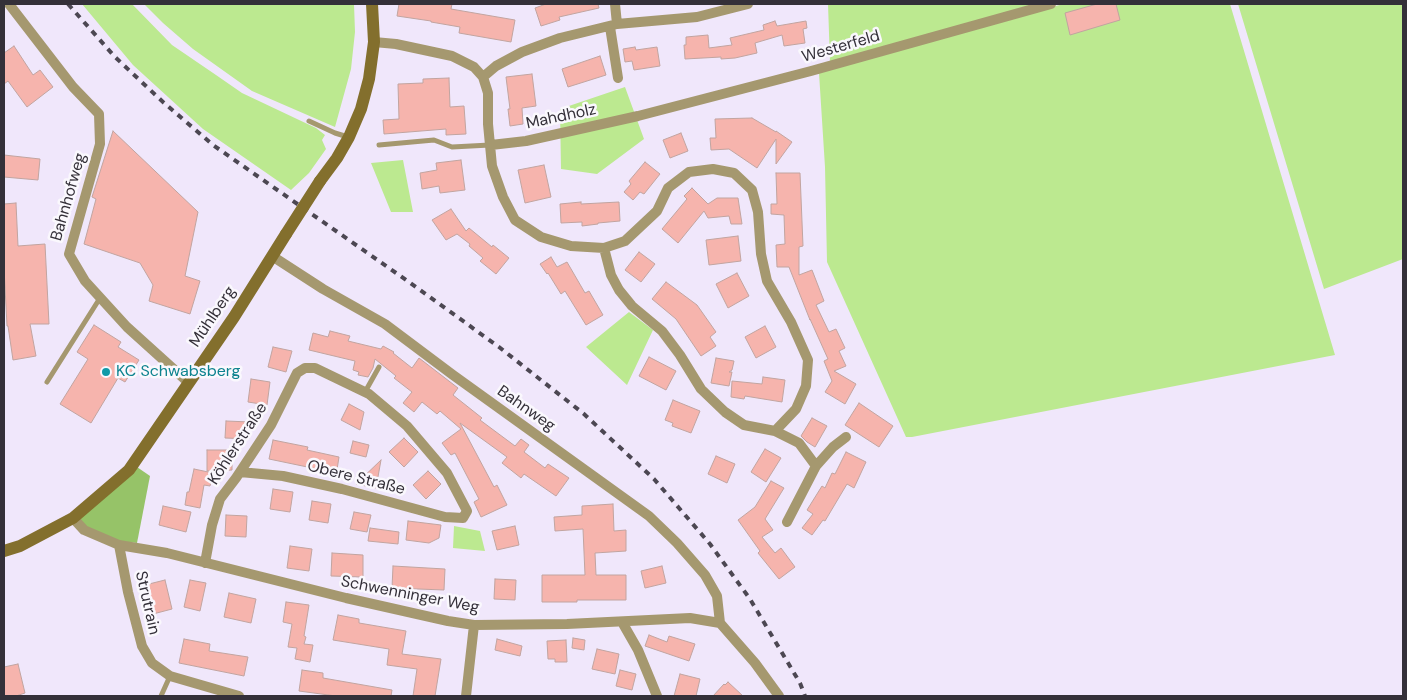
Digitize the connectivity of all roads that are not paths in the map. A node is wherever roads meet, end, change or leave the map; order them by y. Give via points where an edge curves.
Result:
1 (9, 4) edge
2 (372, 4) edge
3 (615, 4) edge
4 (748, 4) edge
5 (1051, 4) edge
6 (736, 5) edge
7 (614, 25) junction
8 (374, 42) junction
9 (483, 77) junction
10 (618, 78) dead end
11 (638, 116) joint
12 (309, 121) dead end
13 (349, 137) junction
14 (379, 145) dead end
15 (491, 145) junction
16 (604, 248) junction
17 (272, 256) junction
18 (100, 298) junction
19 (379, 367) dead end
20 (47, 382) dead end
21 (189, 383) junction
22 (364, 392) junction
23 (775, 431) junction
24 (846, 437) dead end
25 (816, 466) junction
26 (240, 472) junction
27 (73, 518) junction
28 (787, 522) dead end
29 (118, 545) junction
30 (4, 551) edge
31 (205, 563) junction
32 (622, 622) junction
33 (720, 623) junction
34 (474, 625) junction
35 (170, 676) junction
36 (162, 694) edge
37 (168, 696) edge
38 (238, 696) edge
39 (466, 696) edge
40 (657, 696) edge
41 (779, 696) edge

1 - 18 street, Bahnhofweg via 73,88 99,114 100,144 69,254
2 - 8 street, Mühlberg
3 - 7 street
4 - 6 street
5 - 11 street, Westerfeld
6 - 7 street via 697,17
7 - 9 street via 560,38 522,52
7 - 10 street
8 - 9 street via 452,56 474,67
8 - 13 street, Mühlberg via 361,109
9 - 15 street via 488,92
11 - 15 street, Mahdholz via 526,141
12 - 13 lane
13 - 17 street, Mühlberg, bridge
14 - 15 lane via 434,140 452,147
15 - 16 street via 492,166 515,220 540,237 571,246
16 - 23 street via 619,290 662,332 700,389 744,424
16 - 23 street via 625,241 657,211 668,188 689,172 713,169 734,173 752,190 767,281 808,360 806,386 796,409
17 - 21 street, Mühlberg
17 - 33 street, Bahnweg via 386,324 649,516 705,575 717,596
18 - 20 lane
18 - 21 street, Bahnhofweg via 127,328
19 - 22 lane
21 - 27 street, Mühlberg via 129,470
22 - 26 street, Köhlerstraße via 315,368 305,368 297,374 271,425
22 - 26 street, Obere Straße via 407,426 447,473 467,511 463,518 445,517 282,476
23 - 25 street via 799,443
24 - 25 street
25 - 28 street
26 - 31 street, Köhlerstraße via 220,499
27 - 29 street, Schwenninger Weg via 84,530
27 - 30 street, Mühlberg
29 - 31 street, Schwenninger Weg
29 - 35 street, Strutrain via 142,646 152,663
31 - 34 street, Schwenninger Weg
32 - 33 street, Schwenninger Weg via 690,618
32 - 34 street, Schwenninger Weg
32 - 40 street
33 - 41 street
34 - 39 street
35 - 36 lane
35 - 38 street, Strutrain
36 - 37 lane

